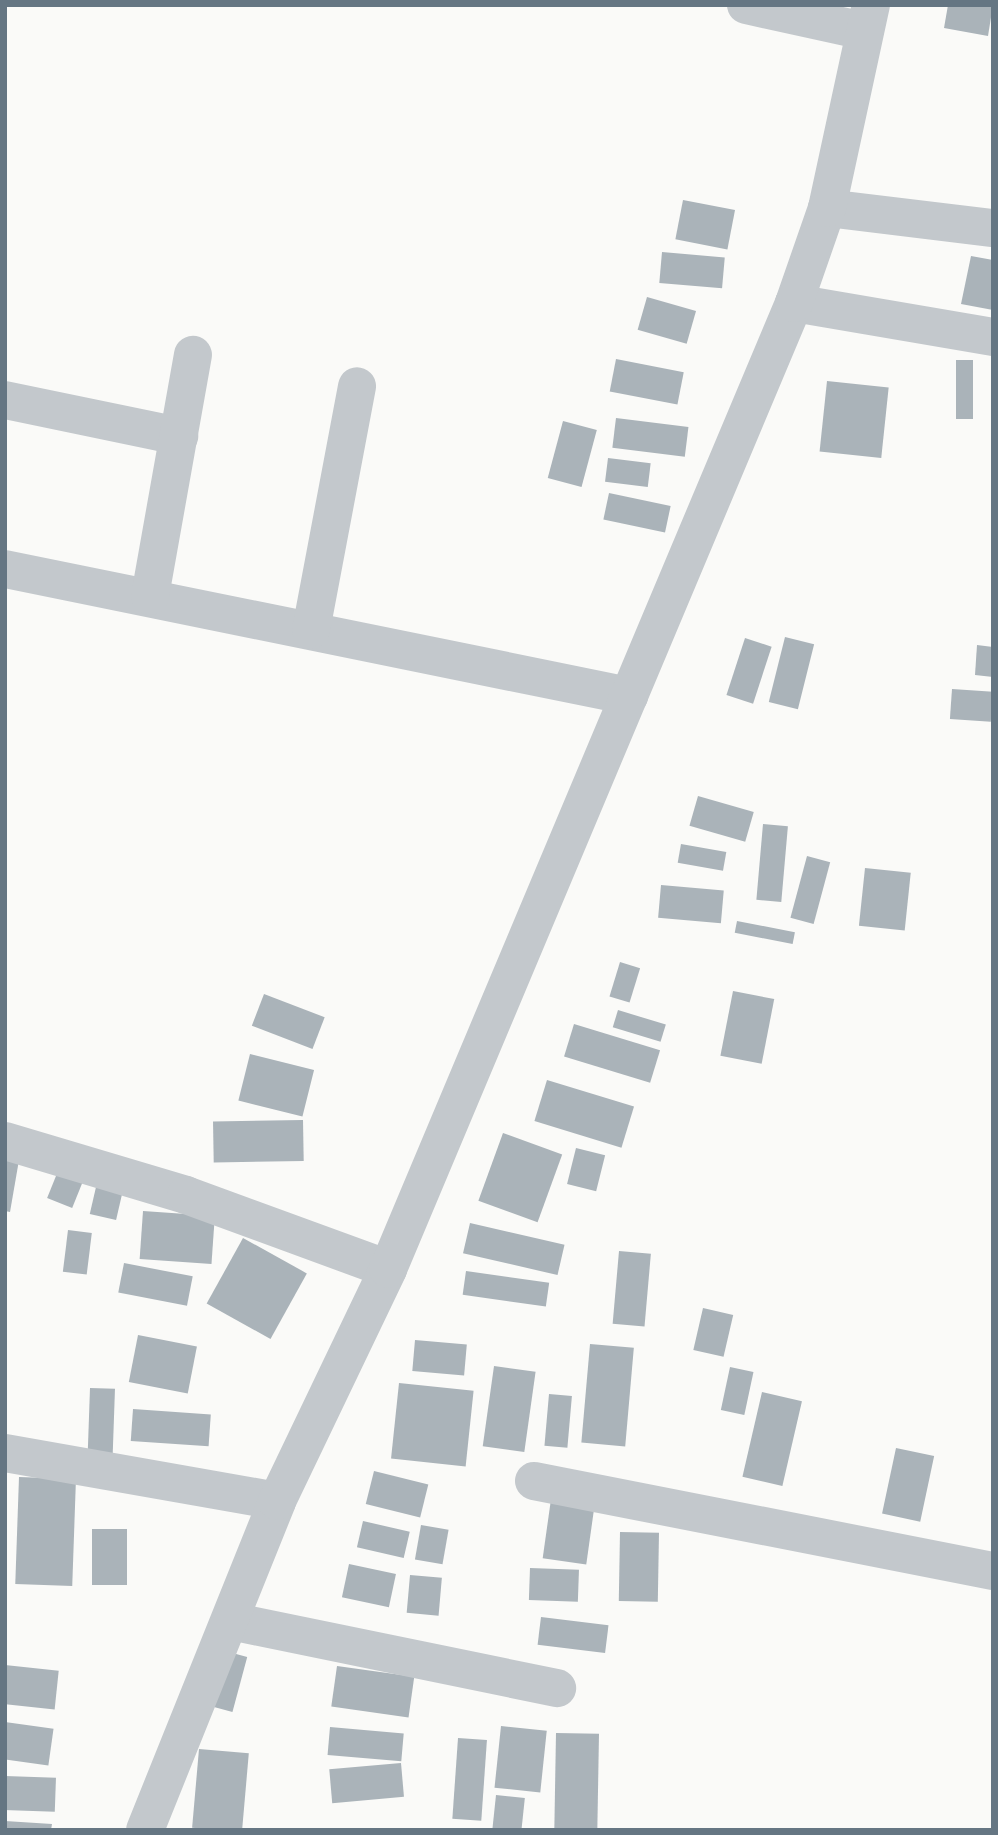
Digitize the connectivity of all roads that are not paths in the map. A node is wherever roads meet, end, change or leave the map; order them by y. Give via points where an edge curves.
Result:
1 (746, 5) edge
2 (868, 18) edge
3 (827, 208) junction
4 (993, 228) edge
5 (794, 303) junction
6 (993, 337) edge
7 (193, 355) dead end
8 (357, 386) dead end
9 (5, 400) edge
10 (179, 436) junction
11 (5, 569) edge
12 (150, 596) junction
13 (311, 630) junction
14 (629, 696) junction
15 (5, 1141) edge
16 (388, 1269) junction
17 (5, 1453) edge
18 (534, 1481) dead end
19 (277, 1501) junction
20 (993, 1571) edge
21 (230, 1621) junction
22 (557, 1688) dead end
23 (145, 1830) edge

1 - 2 street
2 - 3 street
3 - 4 street
3 - 5 street
5 - 6 street
5 - 14 street
7 - 10 street
8 - 13 street
9 - 10 street
10 - 12 street
11 - 12 street
12 - 13 street
13 - 14 street
14 - 16 street
15 - 16 street via 186,1195
16 - 19 street
17 - 19 street
18 - 20 street
19 - 21 street
21 - 22 street
21 - 23 street

